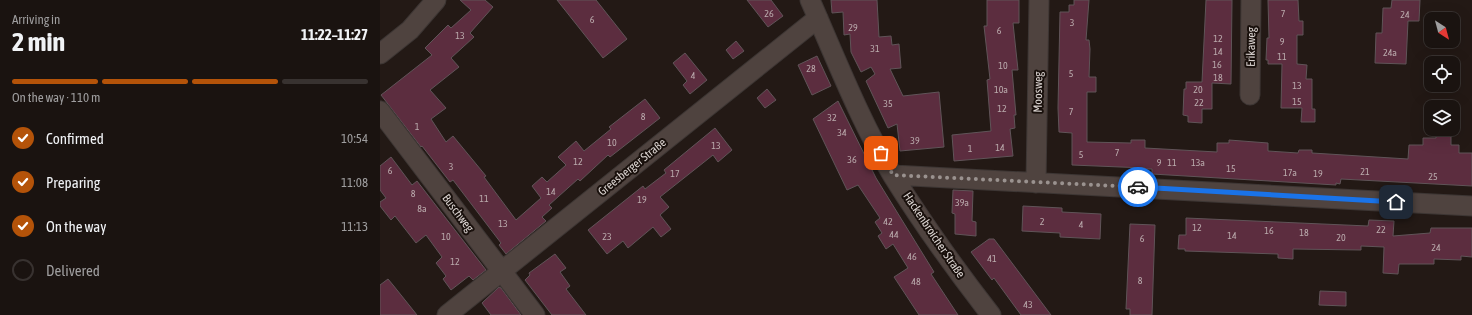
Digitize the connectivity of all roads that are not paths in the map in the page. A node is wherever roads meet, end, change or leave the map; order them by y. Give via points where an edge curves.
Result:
1 (436, 0) edge
2 (810, 0) edge
3 (1039, 0) edge
4 (1251, 0) edge
5 (818, 18) junction
6 (380, 54) edge
7 (1250, 94) dead end
8 (380, 111) edge
9 (893, 175) junction
10 (1036, 183) junction
11 (1472, 206) edge
12 (502, 271) junction
13 (447, 315) edge
14 (535, 315) edge
15 (991, 315) edge

1 - 6 street via 410,30
2 - 5 street, Hackenbroicher Straße
3 - 10 street, Moosweg
4 - 7 street, Erikaweg
5 - 9 street, Hackenbroicher Straße via 869,131
5 - 12 street, Greesberger Straße
8 - 12 street, Buschweg
9 - 10 street
9 - 15 street, Hackenbroicher Straße via 952,264
10 - 11 street
12 - 13 street, Greesberger Straße
12 - 14 street, Buschweg

